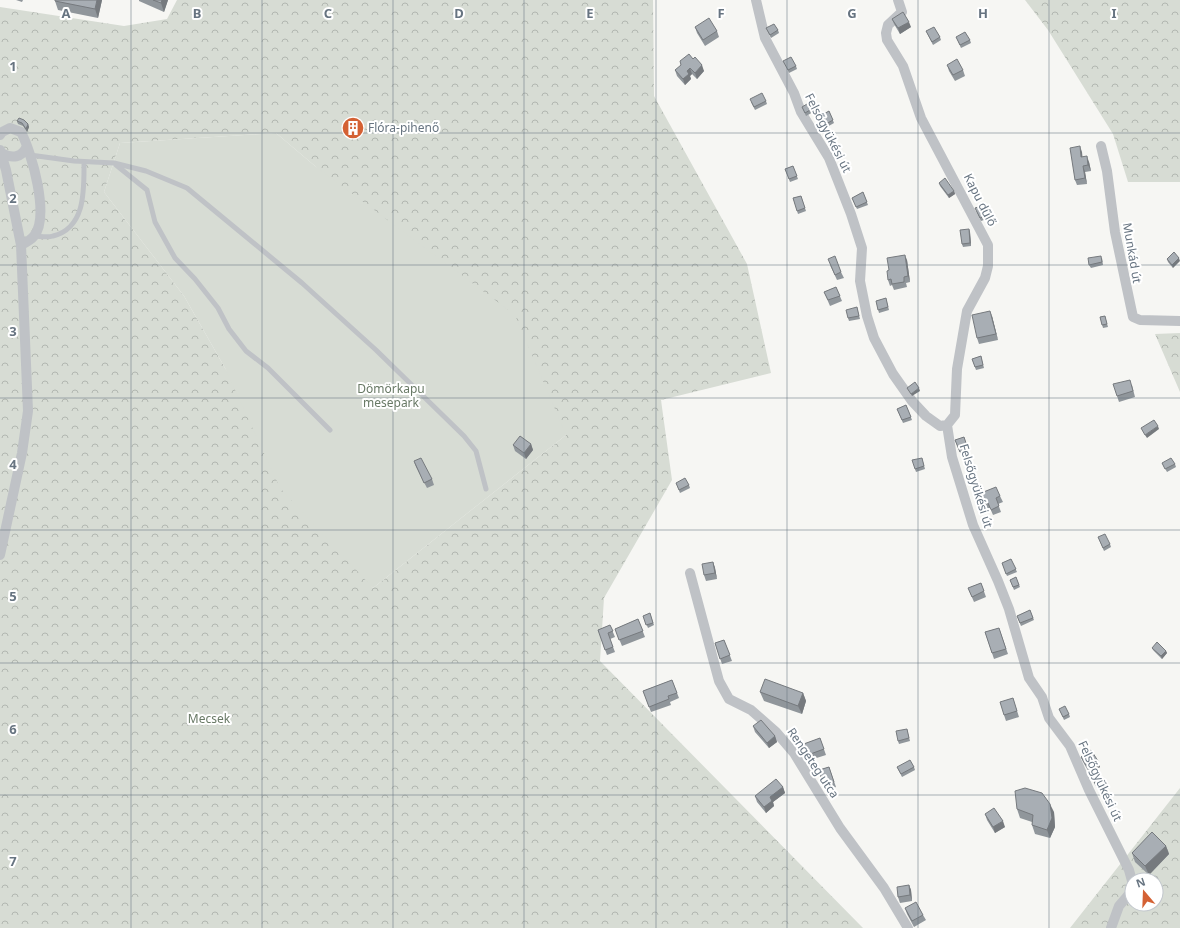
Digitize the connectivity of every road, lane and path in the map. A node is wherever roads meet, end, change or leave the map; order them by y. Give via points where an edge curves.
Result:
1 (756, 0) edge
2 (898, 0) edge
3 (0, 133) edge
4 (1101, 146) dead end
5 (28, 150) junction
6 (0, 152) edge
7 (84, 162) junction
8 (114, 163) junction
9 (34, 236) junction
10 (21, 245) junction
11 (1180, 321) edge
12 (947, 425) junction
13 (330, 430) dead end
14 (486, 489) dead end
15 (0, 555) edge
16 (690, 573) dead end
17 (1130, 872) edge
18 (1124, 901) edge
19 (908, 928) edge
20 (1111, 928) edge

1 - 12 street, Felsőgyükési út via 765,38 794,93 801,112 829,158 851,214 862,248 860,281 874,338 893,374 912,400 926,416 940,426
2 - 12 street, Kapu dűlő via 902,12 888,25 887,40 903,66 922,118 988,245 985,278 967,311 957,370 955,415
3 - 5 street via 10,128 18,130
4 - 11 street, Munkád út via 1115,232 1133,317
5 - 6 street via 16,157 7,157
5 - 7 lane
5 - 9 street via 40,198 40,216
6 - 10 street
7 - 8 lane
7 - 9 lane via 84,189 78,218 69,229 53,236
8 - 13 lane via 147,190 155,222 175,258 218,308 246,351 268,368
8 - 14 lane via 188,188 302,283 376,350 464,436 476,451
9 - 10 street
10 - 15 street via 28,411 22,453
12 - 17 street, Felsőgyükési út via 952,457 973,525 1009,609 1029,678 1042,697 1049,718 1070,746
16 - 19 street, Rengeteg utca via 719,681 729,699 751,710 776,732 794,753 840,828 884,888
18 - 20 street

